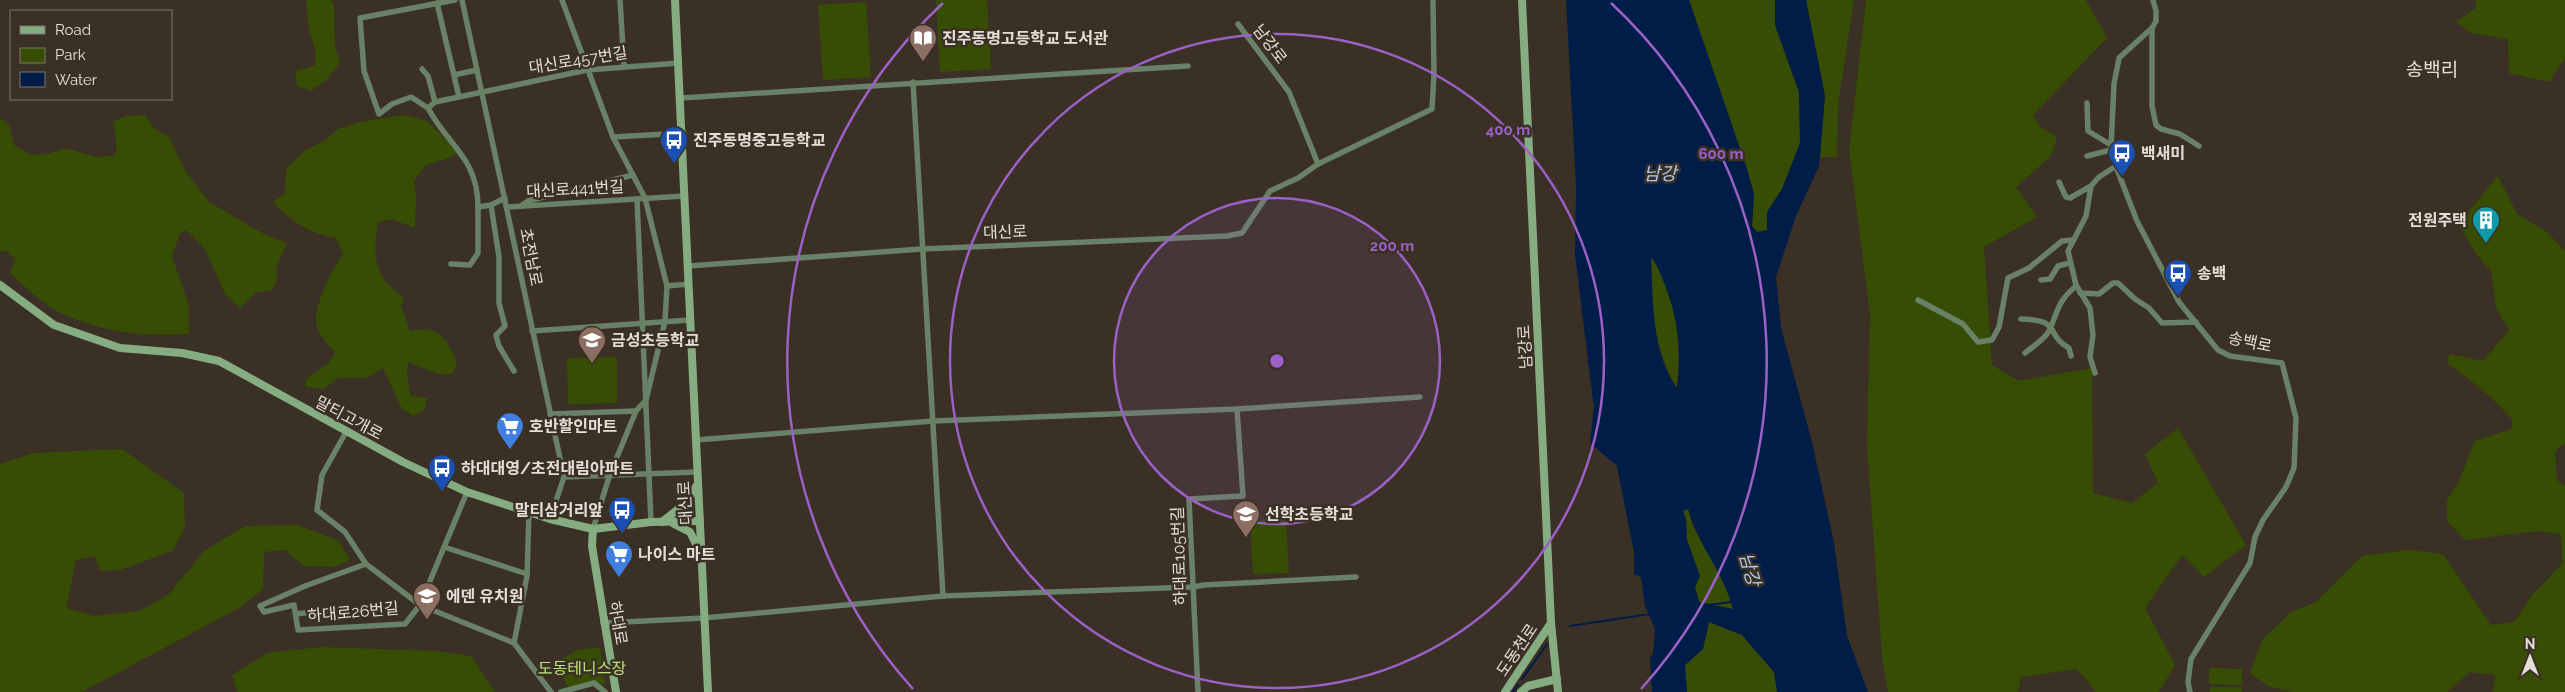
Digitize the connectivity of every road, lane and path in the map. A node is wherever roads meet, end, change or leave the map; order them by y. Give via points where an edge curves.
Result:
1 (455, 0) edge
2 (462, 0) edge
3 (562, 0) edge
4 (620, 0) edge
5 (675, 0) edge
6 (1433, 0) edge
7 (1522, 0) edge
8 (2153, 0) edge
9 (437, 3) junction
10 (1238, 24) dead end
11 (2152, 28) junction
12 (679, 63) junction
13 (624, 65) junction
14 (1188, 66) dead end
15 (422, 69) dead end
16 (477, 70) junction
17 (587, 70) junction
18 (454, 75) junction
19 (913, 82) junction
20 (482, 91) junction
21 (459, 96) junction
22 (681, 98) junction
23 (435, 102) junction
24 (2087, 103) dead end
25 (428, 108) junction
26 (684, 133) junction
27 (613, 137) junction
28 (2199, 146) dead end
29 (2111, 148) junction
30 (2086, 156) dead end
31 (1318, 164) junction
32 (2116, 166) junction
33 (633, 175) junction
34 (2059, 182) dead end
35 (2091, 186) junction
36 (684, 196) junction
37 (505, 198) junction
38 (645, 198) junction
39 (637, 199) junction
40 (491, 205) junction
41 (520, 206) junction
42 (478, 207) junction
43 (507, 207) junction
44 (2072, 240) junction
45 (922, 249) junction
46 (2070, 262) junction
47 (451, 264) dead end
48 (688, 266) junction
49 (2041, 280) dead end
50 (689, 284) junction
51 (0, 285) edge
52 (667, 286) junction
53 (2076, 286) junction
54 (2080, 293) junction
55 (1918, 300) dead end
56 (2021, 319) dead end
57 (690, 320) junction
58 (665, 321) junction
59 (2196, 322) junction
60 (643, 324) junction
61 (2050, 326) junction
62 (532, 331) junction
63 (2025, 353) dead end
64 (2071, 356) dead end
65 (514, 371) dead end
66 (2095, 372) dead end
67 (1420, 397) dead end
68 (646, 400) junction
69 (1237, 409) junction
70 (636, 411) junction
71 (550, 414) junction
72 (933, 421) junction
73 (346, 432) junction
74 (696, 440) junction
75 (697, 472) junction
76 (649, 474) junction
77 (610, 475) junction
78 (564, 477) junction
79 (697, 485) junction
80 (467, 492) junction
81 (529, 512) junction
82 (550, 519) junction
83 (700, 520) junction
84 (651, 522) junction
85 (662, 522) junction
86 (593, 529) junction
87 (444, 547) junction
88 (700, 560) junction
89 (366, 564) junction
90 (527, 574) junction
91 (1356, 577) dead end
92 (1193, 587) junction
93 (943, 596) junction
94 (420, 605) junction
95 (345, 608) dead end
96 (296, 614) junction
97 (704, 618) junction
98 (603, 623) junction
99 (1551, 623) junction
100 (514, 643) junction
101 (1557, 679) junction
102 (1510, 683) junction
103 (551, 692) edge
104 (561, 692) edge
105 (605, 692) edge
106 (616, 692) edge
107 (708, 692) edge
108 (1198, 692) edge
109 (1505, 692) edge
110 (1521, 692) edge
111 (1558, 692) edge
112 (2190, 692) edge

1 - 9 street
2 - 16 street, 초전남로
3 - 17 street
4 - 13 street
5 - 12 street, 대신로
6 - 31 street via 1432,109
7 - 99 street, 남강로
8 - 11 street via 2156,21
9 - 18 street
9 - 25 street via 360,18 364,71 379,114 392,104 411,97
10 - 31 street, 남강로 via 1289,92
11 - 28 street via 2152,109 2156,125
11 - 29 street, 송백로 via 2119,58 2114,84
12 - 13 street, 대신로457번길
12 - 22 street, 대신로
13 - 17 street, 대신로457번길
14 - 19 street
15 - 23 street via 428,76
16 - 18 street
16 - 20 street, 초전남로
17 - 20 street, 대신로457번길
17 - 27 street
18 - 21 street
19 - 22 street
19 - 45 street
20 - 21 street, 대신로457번길
20 - 37 street, 초전남로
21 - 23 street, 대신로457번길
22 - 26 street, 대신로
23 - 25 street
24 - 29 street via 2088,130
25 - 42 street via 472,170
26 - 27 street
26 - 36 street, 대신로
27 - 33 street
29 - 30 street
29 - 32 street, 송백로
31 - 45 street, 대신로 via 1270,191 1242,233
32 - 35 street
32 - 59 street, 송백로 via 2137,221 2179,302
33 - 38 street
33 - 41 street via 528,201
34 - 35 street via 2066,197 2070,198
35 - 44 street via 2086,216
36 - 38 street, 대신로441번길
36 - 48 street, 대신로
37 - 40 street
37 - 43 street, 초전남로
38 - 39 street, 대신로441번길
38 - 52 street, 대신로441번길
39 - 41 street, 대신로441번길
39 - 60 street
40 - 42 street
40 - 65 street via 499,257 499,303 505,326 497,333 497,338
41 - 43 street, 대신로441번길
42 - 47 street via 478,254 470,265
43 - 62 street, 초전남로
44 - 46 street via 2068,251
44 - 55 street via 2062,241 2028,268 2008,278 1999,327 1992,340 1978,342 1963,324
45 - 48 street, 대신로
45 - 72 street
46 - 49 street via 2058,266 2050,279
46 - 53 street
48 - 50 street, 대신로
50 - 52 street
50 - 57 street, 대신로
51 - 73 street, 말티고개로 via 54,325 120,348 182,353 219,361
52 - 58 street
53 - 54 street
53 - 61 street via 2062,300
54 - 59 street via 2099,294 2118,282 2162,323
54 - 66 street via 2090,308 2093,335 2090,356
56 - 61 street via 2041,321
57 - 58 street
57 - 74 street, 대신로
58 - 60 street
58 - 68 street
59 - 112 street, 송백로 via 2223,353 2282,363 2296,418 2294,468 2262,520 2250,563 2191,659
60 - 62 street
60 - 68 street
61 - 63 street via 2048,333
61 - 64 street via 2061,344 2069,348
62 - 71 street, 초전남로
67 - 69 street
68 - 70 street
68 - 76 street
69 - 72 street
69 - 92 street, 하대로105번길 via 1244,496 1189,499
70 - 71 street
70 - 77 street
71 - 78 street, 초전남로
72 - 74 street
72 - 93 street
73 - 80 street, 말티고개로
73 - 89 street via 322,475 317,510 345,532
74 - 75 street, 대신로
75 - 76 street
75 - 79 street, 대신로
76 - 77 street
76 - 84 street
77 - 78 street
77 - 86 street
78 - 82 street
79 - 83 street, 대신로
79 - 85 street via 686,504
80 - 81 street, 말티고개로
80 - 87 street
81 - 82 street, 말티고개로
81 - 90 street
82 - 86 street, 말티고개로
83 - 85 street, 말티고개로
83 - 88 street, 대신로
84 - 85 street, 말티고개로
84 - 86 street, 말티고개로
85 - 88 street via 679,525 690,532 696,541
86 - 98 street, 하대로 via 592,546
87 - 90 street
87 - 94 street
88 - 97 street, 대신로
89 - 94 street
89 - 96 street via 260,606 264,612 294,605
90 - 100 street
91 - 92 street
92 - 93 street
92 - 108 street, 하대로105번길
93 - 97 street
94 - 96 street, 하대로26번길 via 405,624 298,630
94 - 100 street, 하대로26번길
95 - 96 street
97 - 98 street
97 - 107 street, 대신로
98 - 106 street, 하대로
99 - 101 street, 남강로
99 - 102 street, 도동천로
100 - 103 street
101 - 110 street, 도동천로 via 1528,686
101 - 111 street, 남강로
102 - 109 street, 도동천로
102 - 110 street via 1520,681
104 - 105 street via 594,683

